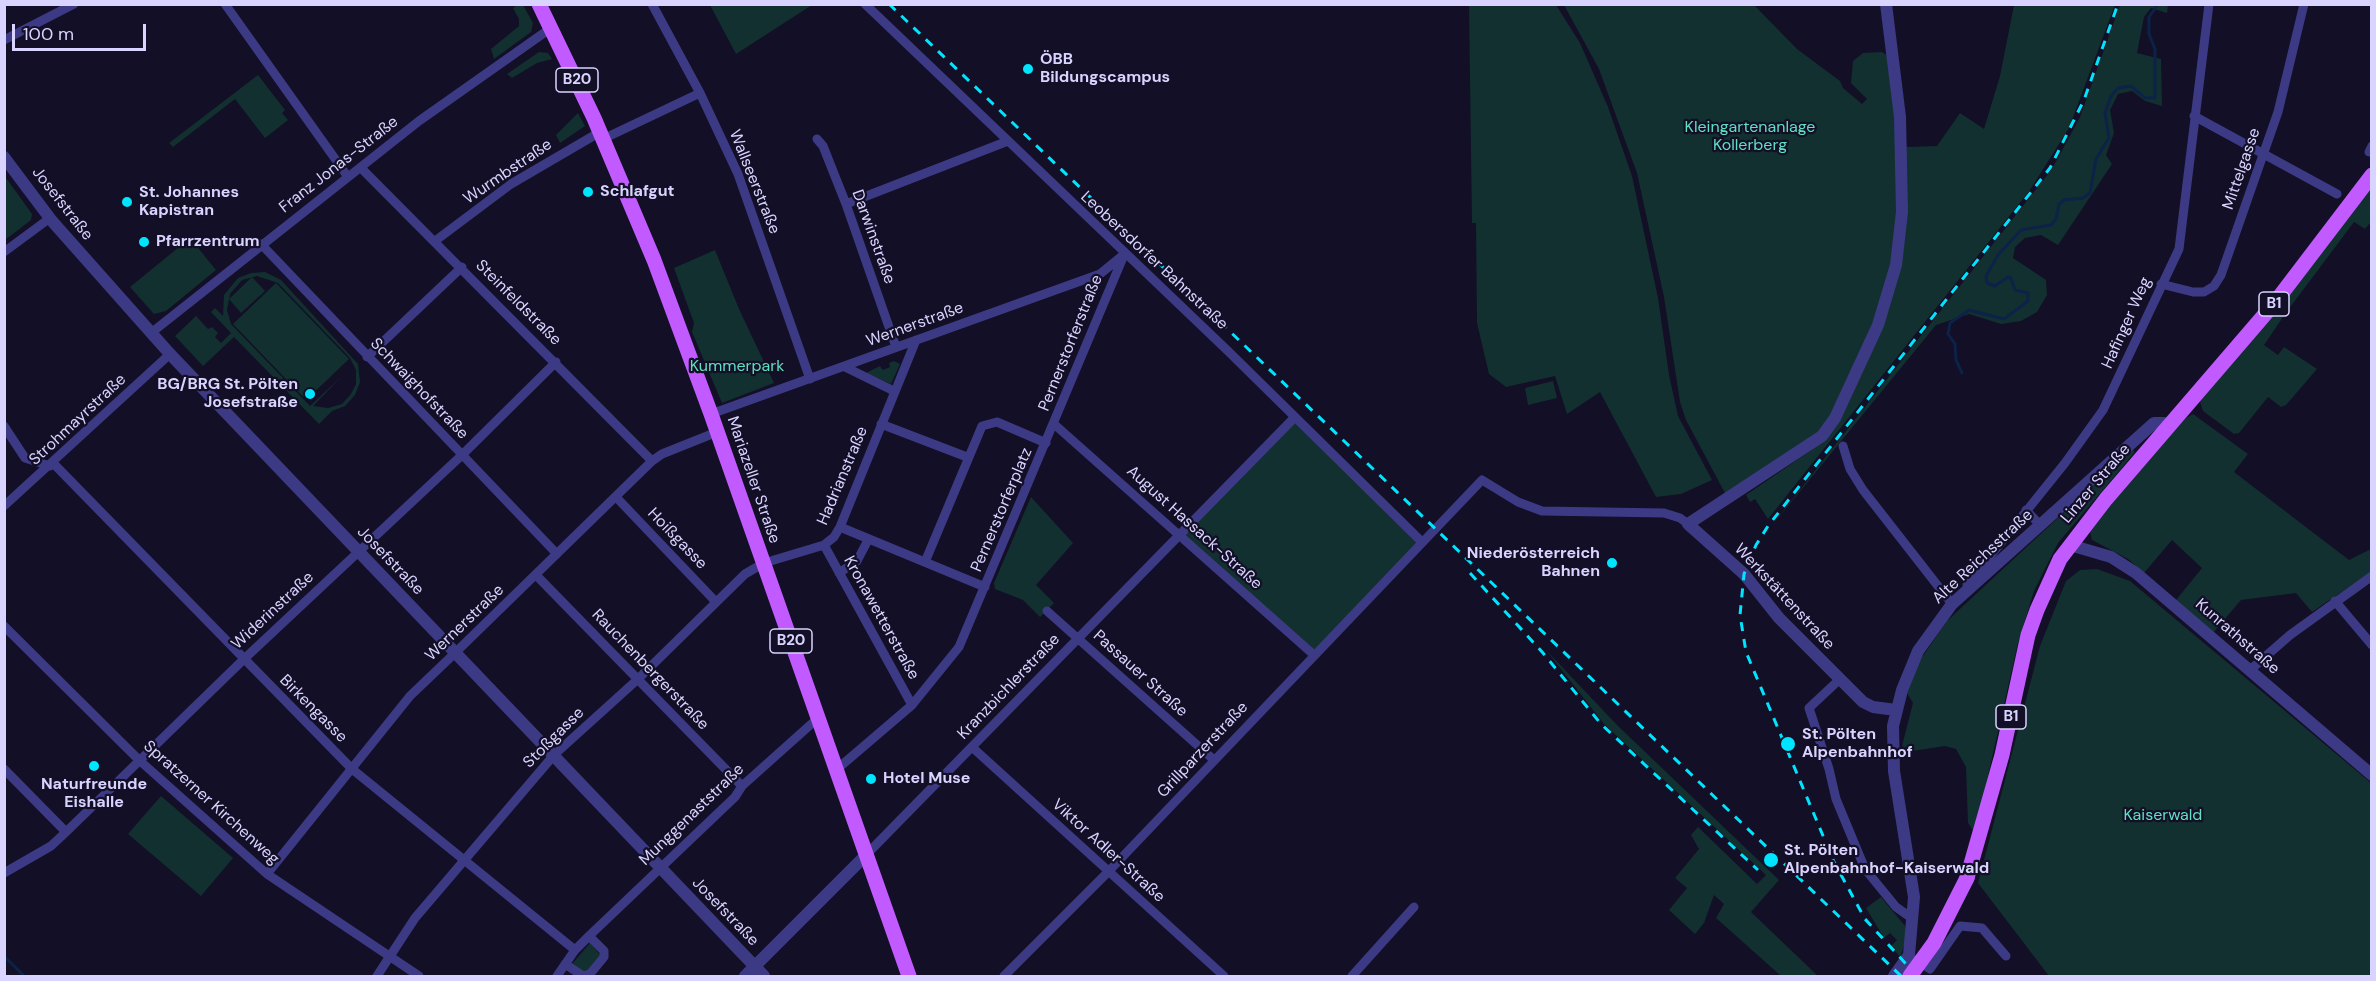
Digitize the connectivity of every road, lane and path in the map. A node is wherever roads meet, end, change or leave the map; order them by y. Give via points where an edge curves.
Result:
1 (225, 4) edge
2 (539, 4) edge
3 (652, 4) edge
4 (865, 4) edge
5 (1886, 4) edge
6 (2209, 4) edge
7 (2304, 4) edge
8 (70, 6) edge
9 (551, 28) junction
10 (4, 40) edge
11 (700, 93) junction
12 (2194, 116) junction
13 (602, 136) junction
14 (817, 139) dead end
15 (1008, 141) junction
16 (2264, 153) junction
17 (4, 157) edge
18 (361, 168) junction
19 (2372, 175) edge
20 (348, 177) junction
21 (2337, 194) dead end
22 (846, 204) junction
23 (50, 218) junction
24 (435, 241) junction
25 (261, 244) junction
26 (4, 252) edge
27 (1124, 255) junction
28 (462, 267) junction
29 (2161, 284) junction
30 (151, 333) junction
31 (916, 340) junction
32 (896, 347) junction
33 (170, 354) junction
34 (367, 357) junction
35 (556, 362) junction
36 (845, 367) junction
37 (810, 379) junction
38 (894, 391) junction
39 (711, 414) junction
40 (1294, 418) junction
41 (881, 424) junction
42 (1054, 424) junction
43 (4, 426) edge
44 (2168, 426) junction
45 (717, 432) junction
46 (1046, 443) junction
47 (1843, 446) dead end
48 (462, 455) junction
49 (967, 458) junction
50 (652, 462) junction
51 (52, 465) junction
52 (616, 497) junction
53 (4, 506) edge
54 (2026, 510) junction
55 (1688, 524) junction
56 (2041, 526) junction
57 (840, 527) junction
58 (1180, 535) junction
59 (868, 540) junction
60 (1422, 542) junction
61 (824, 545) junction
62 (2070, 545) junction
63 (359, 552) junction
64 (557, 554) junction
65 (925, 562) junction
66 (764, 563) junction
67 (839, 573) junction
68 (536, 575) junction
69 (2372, 576) edge
70 (985, 587) junction
71 (2336, 601) junction
72 (716, 602) junction
73 (1952, 604) junction
74 (1047, 610) dead end
75 (4, 626) edge
76 (1078, 640) junction
77 (2372, 645) edge
78 (455, 652) junction
79 (1314, 655) junction
80 (243, 660) junction
81 (2250, 670) junction
82 (638, 679) junction
83 (1840, 679) junction
84 (912, 705) junction
85 (1896, 710) junction
86 (818, 718) junction
87 (973, 748) junction
88 (554, 754) junction
89 (139, 760) junction
90 (1214, 760) junction
91 (4, 769) edge
92 (352, 769) junction
93 (836, 770) junction
94 (2372, 775) edge
95 (742, 786) junction
96 (66, 832) junction
97 (865, 856) junction
98 (463, 860) junction
99 (660, 868) junction
100 (1108, 872) junction
101 (4, 873) edge
102 (267, 874) junction
103 (1414, 907) dead end
104 (1913, 919) junction
105 (589, 936) junction
106 (575, 950) junction
107 (1909, 955) junction
108 (2006, 956) dead end
109 (389, 957) junction
110 (566, 964) junction
111 (754, 967) junction
112 (377, 976) edge
113 (419, 976) edge
114 (557, 976) edge
115 (745, 976) edge
116 (764, 976) edge
117 (909, 976) edge
118 (1004, 976) edge
119 (1224, 976) edge
120 (1352, 976) edge
121 (1894, 976) edge
122 (1910, 976) edge

1 - 20 street
2 - 9 main road, Mariazeller Straße / B20
3 - 11 street, Wallseerstraße
4 - 15 street, Leobersdorfer Bahnstraße
5 - 55 street via 1901,132 1902,212 1896,265 1878,325 1822,436
6 - 12 street, Hafinger Weg
7 - 16 street, Mittelgasse
8 - 10 street
9 - 13 main road, Mariazeller Straße / B20
9 - 18 street, Franz Jonas-Straße via 419,121
11 - 13 street, Wurmbstraße
11 - 37 street, Wallseerstraße via 738,174
12 - 16 street
12 - 29 street, Hafinger Weg via 2179,249
13 - 24 street, Wurmbstraße via 512,184
13 - 39 main road, Mariazeller Straße / B20
14 - 22 street, Darwinstraße
15 - 22 street
15 - 27 street, Leobersdorfer Bahnstraße
16 - 21 street
16 - 29 street, Mittelgasse via 2214,286 2204,292 2193,292
17 - 23 street, Josefstraße
18 - 20 street, Franz Jonas-Straße
18 - 24 street, Steinfeldstraße
19 - 44 main road, Linzer Straße / B1 via 2273,305
20 - 25 street, Franz Jonas-Straße
22 - 32 street, Darwinstraße
23 - 26 street
23 - 30 street, Josefstraße
24 - 28 street, Steinfeldstraße
25 - 30 street, Franz Jonas-Straße
25 - 34 street, Schwaighofstraße
27 - 31 street, Wernerstraße via 1100,274
27 - 40 street, Leobersdorfer Bahnstraße
27 - 42 street, Pernerstorferstraße
28 - 34 street
28 - 35 street, Steinfeldstraße
29 - 54 street, Hafinger Weg via 2103,410
30 - 33 street, Josefstraße
31 - 32 street, Wernerstraße
31 - 38 street, Hadrianstraße
32 - 36 street, Wernerstraße
33 - 51 street, Strohmayrstraße
33 - 63 street, Josefstraße
34 - 48 street, Schwaighofstraße
35 - 48 street, Widerinstraße
35 - 50 street, Steinfeldstraße
36 - 37 street, Wernerstraße
36 - 38 street
37 - 39 street, Wernerstraße
38 - 41 street, Hadrianstraße
39 - 45 main road, Mariazeller Straße / B20
40 - 58 street, Kranzbichlerstraße
40 - 60 street, Leobersdorfer Bahnstraße
41 - 49 street
41 - 57 street, Hadrianstraße
42 - 46 street, Pernerstorferstraße
42 - 58 street, August Hassack-Straße
43 - 51 street, Birkengasse via 25,458
44 - 56 street, Alte Reichsstraße via 2154,423
44 - 62 main road, Linzer Straße / B1
45 - 50 street, Wernerstraße via 662,454
45 - 66 main road, Mariazeller Straße / B20
46 - 49 street, Pernerstorferplatz via 997,422 989,423 982,426
46 - 70 street, Pernerstorferplatz
47 - 73 street via 1850,469 1863,490
48 - 63 street, Widerinstraße
48 - 64 street, Schwaighofstraße
49 - 65 street, Pernerstorferplatz
50 - 52 street, Wernerstraße
51 - 53 street, Strohmayrstraße
51 - 80 street, Birkengasse
52 - 64 street, Wernerstraße
52 - 72 street, Hoißgasse
54 - 56 street
54 - 73 street, Hafinger Weg
55 - 60 street, Werkstättenstraße via 1664,513 1542,511 1518,502 1482,480
55 - 83 street, Werkstättenstraße via 1744,574 1779,618
56 - 73 street, Alte Reichsstraße
57 - 59 street
57 - 61 street, Hadrianstraße
58 - 76 street, Kranzbichlerstraße
58 - 79 street, August Hassack-Straße
59 - 65 street
59 - 67 street via 857,561
60 - 79 street, Grillparzerstraße
61 - 66 street, Hadrianstraße
61 - 67 street, Kronawetterstraße
62 - 81 street, Kunrathstraße via 2124,564
62 - 122 main road, Linzer Straße / B1, bridge via 2049,581 2028,635 2002,755 1967,878 1934,942
63 - 78 street, Josefstraße
63 - 80 street, Widerinstraße
64 - 68 street, Wernerstraße
65 - 70 street
66 - 72 street, Stoßgasse
66 - 86 main road, Mariazeller Straße / B20
67 - 84 street, Kronawetterstraße
68 - 78 street, Wernerstraße
68 - 82 street, Rauchenbergerstraße
69 - 71 street
70 - 84 street via 953,656
71 - 77 street
71 - 81 street
72 - 82 street, Stoßgasse
73 - 85 street, Alte Reichsstraße via 1918,651
74 - 76 street, Passauer Straße
75 - 89 street, Spratzerner Kirchenweg
76 - 87 street, Kranzbichlerstraße
76 - 90 street, Passauer Straße
78 - 88 street, Josefstraße
78 - 92 street, Wernerstraße via 410,696
79 - 90 street, Grillparzerstraße
80 - 89 street, Widerinstraße
80 - 92 street, Birkengasse
81 - 94 street, Kunrathstraße
82 - 88 street, Stoßgasse
82 - 95 street, Rauchenbergerstraße
83 - 85 street, Werkstättenstraße via 1863,702
83 - 104 street via 1809,708 1836,799 1870,878 1896,907
84 - 93 street
85 - 104 street, Alte Reichsstraße via 1894,771 1912,884
86 - 93 main road, Mariazeller Straße / B20
86 - 95 street, Munggenaststraße
87 - 97 street, Kranzbichlerstraße
87 - 100 street, Viktor Adler-Straße
88 - 98 street, Stoßgasse
88 - 99 street, Josefstraße
89 - 96 street, Widerinstraße
89 - 102 street, Spratzerner Kirchenweg
90 - 100 street, Grillparzerstraße
91 - 96 street
92 - 98 street, Birkengasse
92 - 102 street, Wernerstraße
93 - 97 main road, Mariazeller Straße / B20
95 - 99 street, Munggenaststraße
96 - 101 street, Widerinstraße via 51,846
97 - 111 street, Kranzbichlerstraße
97 - 117 main road, Mariazeller Straße / B20
98 - 106 street, Birkengasse
98 - 109 street, Stoßgasse
99 - 105 street, Munggenaststraße
99 - 111 street, Josefstraße
100 - 118 street, Grillparzerstraße
100 - 119 street, Viktor Adler-Straße
102 - 109 street, Spratzerner Kirchenweg
103 - 120 street
104 - 107 street, Alte Reichsstraße
105 - 106 street, Munggenaststraße
105 - 110 street via 604,951 604,957 590,974 583,976
106 - 110 street, Munggenaststraße
107 - 108 street via 1930,969 1960,926 1982,928
107 - 121 street, Alte Reichsstraße
109 - 112 street, Stoßgasse
109 - 113 street, Spratzerner Kirchenweg
110 - 114 street, Munggenaststraße
111 - 115 street, Kranzbichlerstraße
111 - 116 street, Josefstraße

